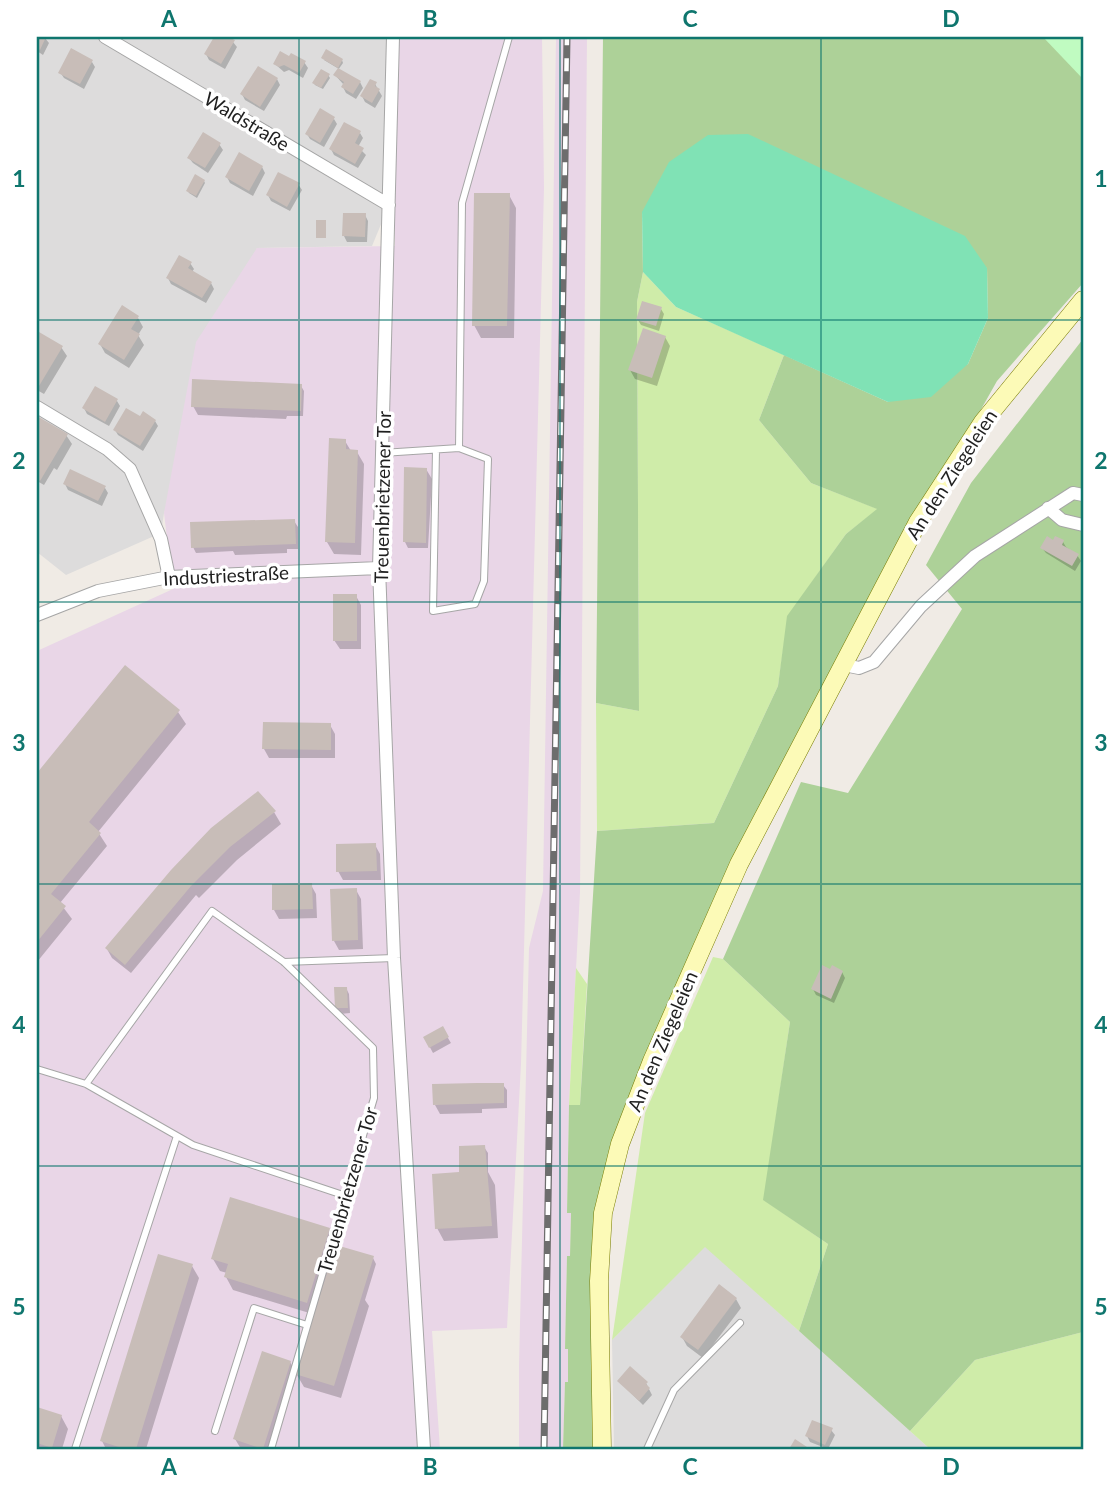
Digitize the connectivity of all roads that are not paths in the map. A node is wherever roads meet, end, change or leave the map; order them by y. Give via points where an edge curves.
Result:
1 (105, 37) edge
2 (393, 37) edge
3 (509, 37) edge
4 (389, 205) junction
5 (1083, 300) edge
6 (37, 407) edge
7 (459, 448) junction
8 (436, 450) junction
9 (382, 453) junction
10 (1083, 495) edge
11 (1048, 508) junction
12 (1083, 525) edge
13 (379, 568) junction
14 (169, 577) junction
15 (37, 615) edge
16 (844, 665) junction
17 (394, 958) junction
18 (284, 962) junction
19 (37, 1069) edge
20 (86, 1084) junction
21 (177, 1136) junction
22 (346, 1196) junction
23 (740, 1323) dead end
24 (307, 1325) junction
25 (215, 1432) dead end
26 (75, 1449) edge
27 (271, 1449) edge
28 (424, 1449) edge
29 (602, 1449) edge
30 (647, 1449) edge

1 - 4 street, Waldstraße
2 - 4 street, Treuenbrietzener Tor
3 - 7 lane via 462,203
4 - 9 street, Treuenbrietzener Tor
5 - 16 street, An den Ziegeleien via 1003,394 962,451 918,522
6 - 14 street via 107,449 130,469 161,539
7 - 8 lane
7 - 8 lane via 488,459 484,581 475,604 433,611
8 - 9 lane
9 - 13 street, Treuenbrietzener Tor
10 - 11 street via 1073,493
11 - 12 street via 1062,520
11 - 16 street via 975,556 921,606 874,662 859,668
13 - 14 street, Industriestraße
13 - 17 street, Treuenbrietzener Tor
14 - 15 street, Industriestraße via 98,591
16 - 29 street, An den Ziegeleien via 739,864 620,1144 607,1192 601,1247
17 - 18 lane
17 - 28 street, Treuenbrietzener Tor
18 - 20 lane, Treuenbrietzener Tor via 212,911
18 - 22 lane, Treuenbrietzener Tor via 373,1048 374,1098
19 - 20 lane
20 - 21 lane
21 - 22 lane
21 - 26 lane
22 - 24 lane, Treuenbrietzener Tor
23 - 30 lane via 674,1390
24 - 25 lane via 254,1308
24 - 27 lane, Treuenbrietzener Tor

